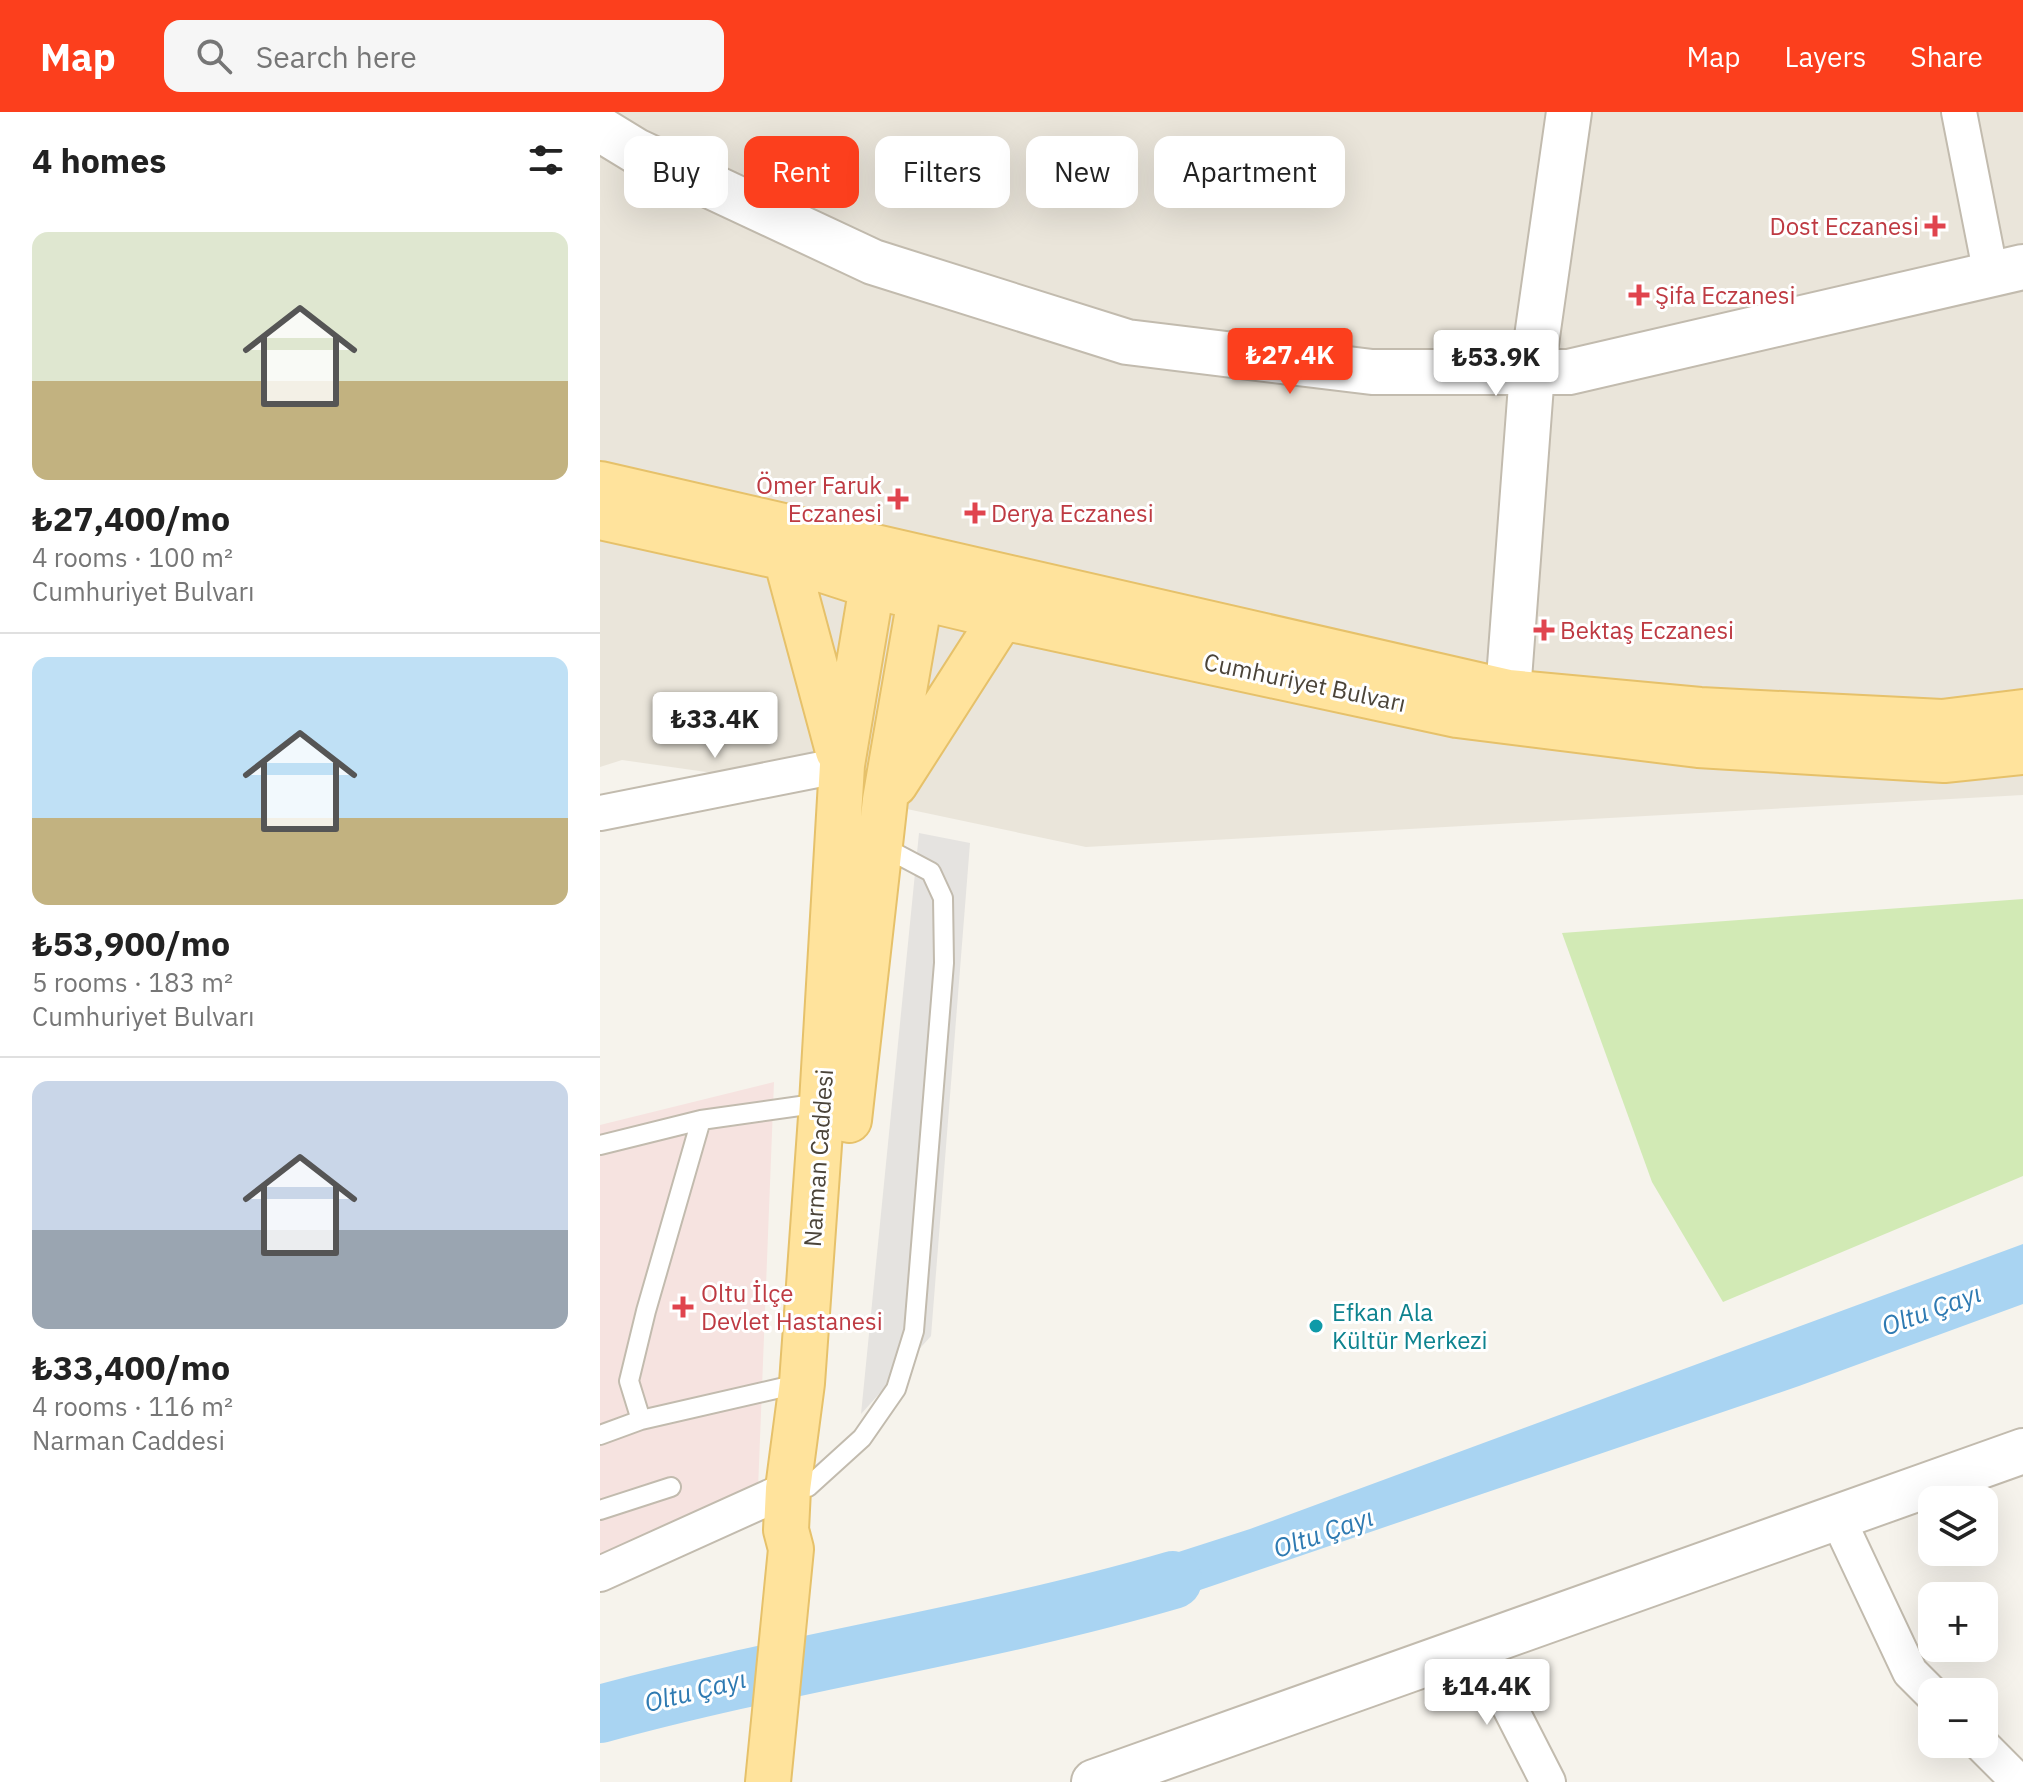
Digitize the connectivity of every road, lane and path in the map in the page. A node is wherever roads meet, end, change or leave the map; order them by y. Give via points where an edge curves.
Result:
1 (1569, 112) edge
2 (1959, 112) edge
3 (612, 142) edge
4 (2007, 271) edge
5 (1532, 372) junction
6 (600, 484) edge
7 (600, 517) edge
8 (786, 558) junction
9 (875, 567) junction
10 (923, 578) junction
11 (1002, 617) junction
12 (1508, 692) junction
13 (2023, 712) edge
14 (2023, 752) edge
15 (842, 765) junction
16 (885, 800) junction
17 (600, 813) edge
18 (880, 845) junction
19 (822, 1103) junction
20 (701, 1120) junction
21 (600, 1145) edge
22 (802, 1383) junction
23 (641, 1420) junction
24 (600, 1435) edge
25 (2023, 1451) edge
26 (671, 1487) dead end
27 (798, 1488) junction
28 (600, 1510) edge
29 (1837, 1517) junction
30 (600, 1574) edge
31 (1478, 1645) junction
32 (1918, 1680) edge
33 (1995, 1758) edge
34 (768, 1782) edge
35 (1094, 1782) edge
36 (1548, 1782) edge
37 (2019, 1782) edge

1 - 5 street
2 - 4 street
3 - 5 street via 873,262 1127,342 1372,372
4 - 5 street via 1569,372
5 - 12 street
6 - 9 main road, Cumhuriyet Bulvarı
7 - 8 main road, Cumhuriyet Bulvarı
8 - 9 main road, Cumhuriyet Bulvarı
8 - 15 main road, Narman Caddesi
9 - 10 main road, Cumhuriyet Bulvarı
9 - 15 main road, Narman Caddesi
10 - 11 main road, Cumhuriyet Bulvarı
10 - 12 main road, Cumhuriyet Bulvarı
10 - 16 main road, Narman Caddesi
11 - 14 main road, Cumhuriyet Bulvarı via 1457,715 1698,745 1944,760
11 - 16 main road, Narman Caddesi
12 - 13 main road, Cumhuriyet Bulvarı via 1700,710 1942,722
15 - 17 street
15 - 19 main road, Narman Caddesi
16 - 18 main road, Narman Caddesi
18 - 27 main road, Narman Caddesi
18 - 27 lane via 931,872 943,898 944,963 914,1331 896,1389 862,1438
19 - 20 lane
19 - 22 main road, Narman Caddesi
20 - 21 lane
20 - 23 lane via 629,1381
22 - 23 lane
22 - 27 main road, Narman Caddesi
23 - 24 lane
25 - 29 street
26 - 28 lane
27 - 30 street
27 - 34 main road, Narman Caddesi via 786,1530 791,1549
29 - 31 street
29 - 32 street
31 - 35 street
31 - 36 street
33 - 37 street

